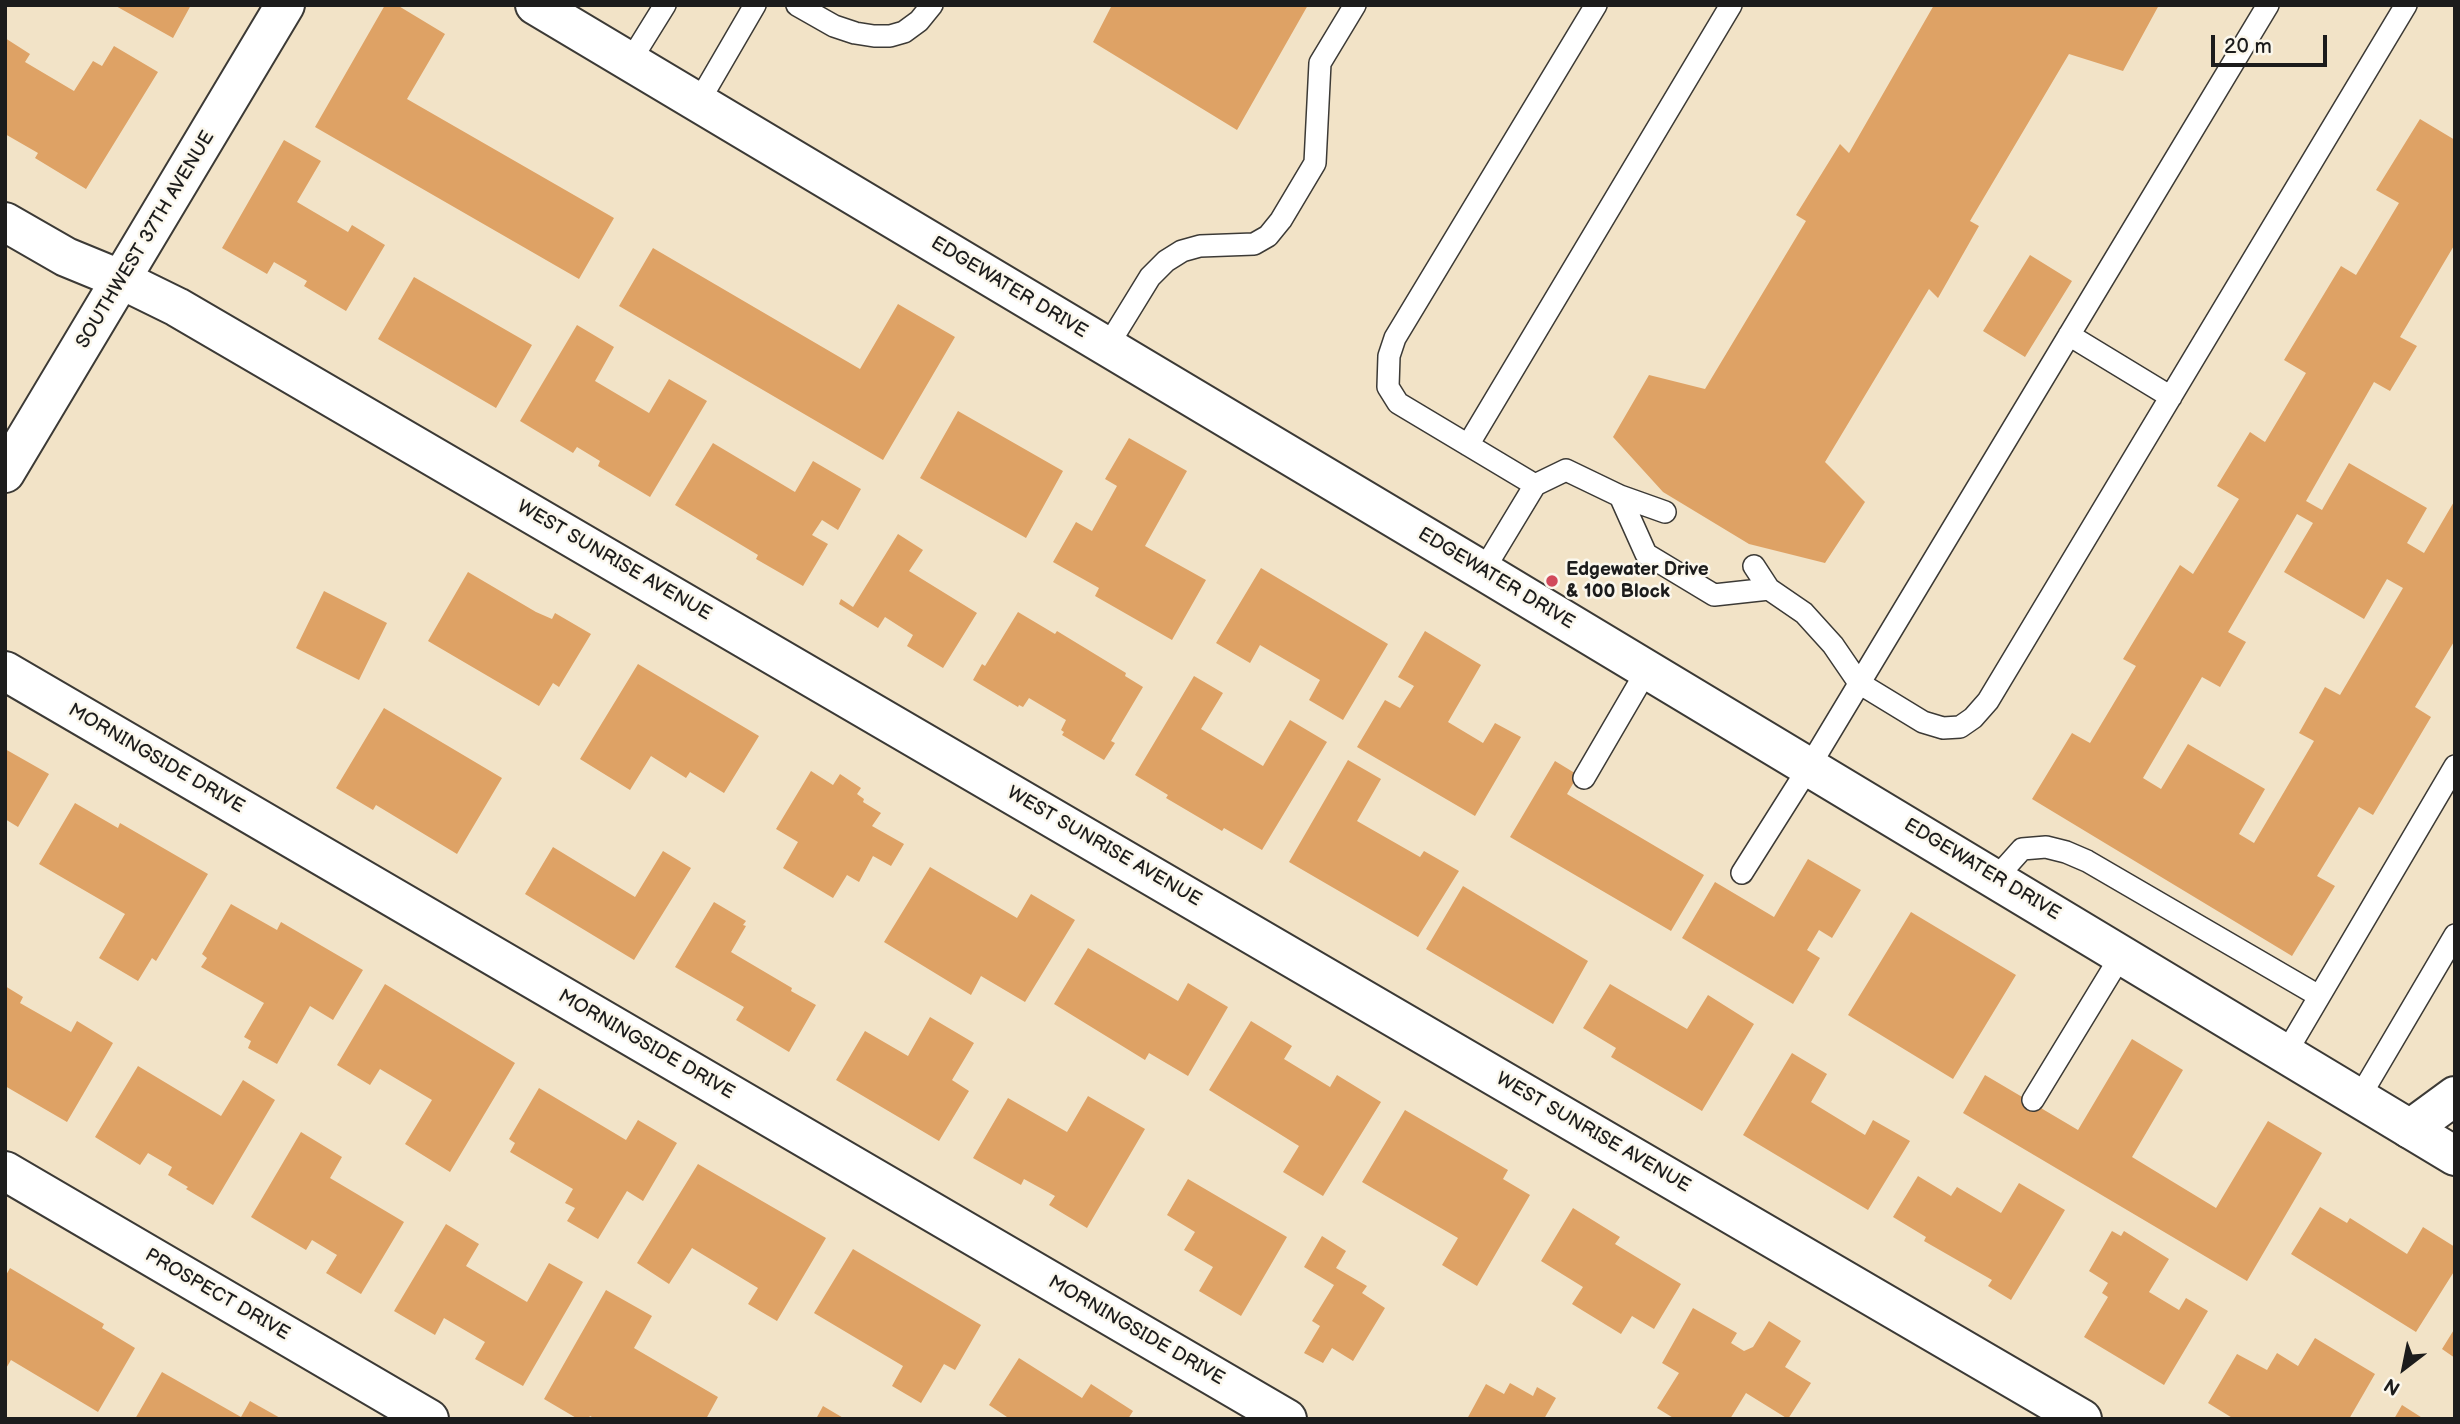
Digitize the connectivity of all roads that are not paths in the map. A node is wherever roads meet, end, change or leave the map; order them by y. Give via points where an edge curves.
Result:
1 (285, 5) edge
2 (535, 5) edge
3 (664, 5) edge
4 (755, 5) edge
5 (797, 5) edge
6 (932, 5) edge
7 (1354, 5) edge
8 (1597, 5) edge
9 (1731, 5) edge
10 (2268, 5) edge
11 (2406, 5) edge
12 (629, 63) junction
13 (698, 103) junction
14 (5, 222) edge
15 (122, 280) junction
16 (2069, 335) junction
17 (1107, 347) junction
18 (2171, 397) junction
19 (1468, 445) junction
20 (5, 473) edge
21 (1535, 485) junction
22 (1620, 496) junction
23 (1665, 512) dead end
24 (1754, 566) dead end
25 (1483, 571) junction
26 (1769, 589) junction
27 (1647, 670) junction
28 (5, 671) edge
29 (1859, 683) junction
30 (2455, 766) edge
31 (1809, 767) junction
32 (1584, 778) dead end
33 (1742, 873) dead end
34 (1996, 878) junction
35 (2455, 935) edge
36 (2122, 954) junction
37 (2319, 996) junction
38 (2286, 1053) junction
39 (2455, 1096) edge
40 (2359, 1098) junction
41 (2033, 1100) dead end
42 (2410, 1129) junction
43 (2455, 1156) edge
44 (5, 1171) edge
45 (429, 1419) edge
46 (1287, 1419) edge
47 (2082, 1419) edge

1 - 15 street, SOUTHWEST 37TH AVENUE
2 - 12 street, EDGEWATER DRIVE
3 - 12 lane
4 - 13 lane
5 - 6 lane via 834,26 874,36 904,32
7 - 17 lane via 1320,62 1315,163 1281,220 1254,244 1200,246 1166,261 1150,277
8 - 19 lane via 1388,356 1388,387 1398,403
9 - 19 lane
10 - 16 lane
11 - 18 lane
12 - 13 street, EDGEWATER DRIVE
13 - 17 street, EDGEWATER DRIVE
14 - 15 street, WEST SUNRISE AVENUE via 66,257
15 - 20 street, SOUTHWEST 37TH AVENUE
15 - 47 street, WEST SUNRISE AVENUE via 501,494
16 - 18 lane
16 - 29 lane
17 - 25 street, EDGEWATER DRIVE
18 - 29 lane via 1988,701 1973,718 1960,727 1923,722
19 - 21 lane
21 - 22 lane via 1566,470
21 - 25 lane
22 - 23 lane
22 - 26 lane via 1646,554 1714,595
24 - 26 lane
25 - 27 street, EDGEWATER DRIVE
26 - 29 lane via 1804,613
27 - 31 street, EDGEWATER DRIVE
27 - 32 lane
28 - 46 street, MORNINGSIDE DRIVE
29 - 31 lane
30 - 37 lane
31 - 33 lane
31 - 34 street, EDGEWATER DRIVE
34 - 36 street, EDGEWATER DRIVE
34 - 37 lane via 2022,849 2046,847 2066,852
35 - 40 lane
36 - 38 street, EDGEWATER DRIVE
36 - 41 lane
37 - 38 lane
38 - 40 street, EDGEWATER DRIVE
39 - 42 street
40 - 42 street, EDGEWATER DRIVE
42 - 43 street, EDGEWATER DRIVE
44 - 45 street, PROSPECT DRIVE

